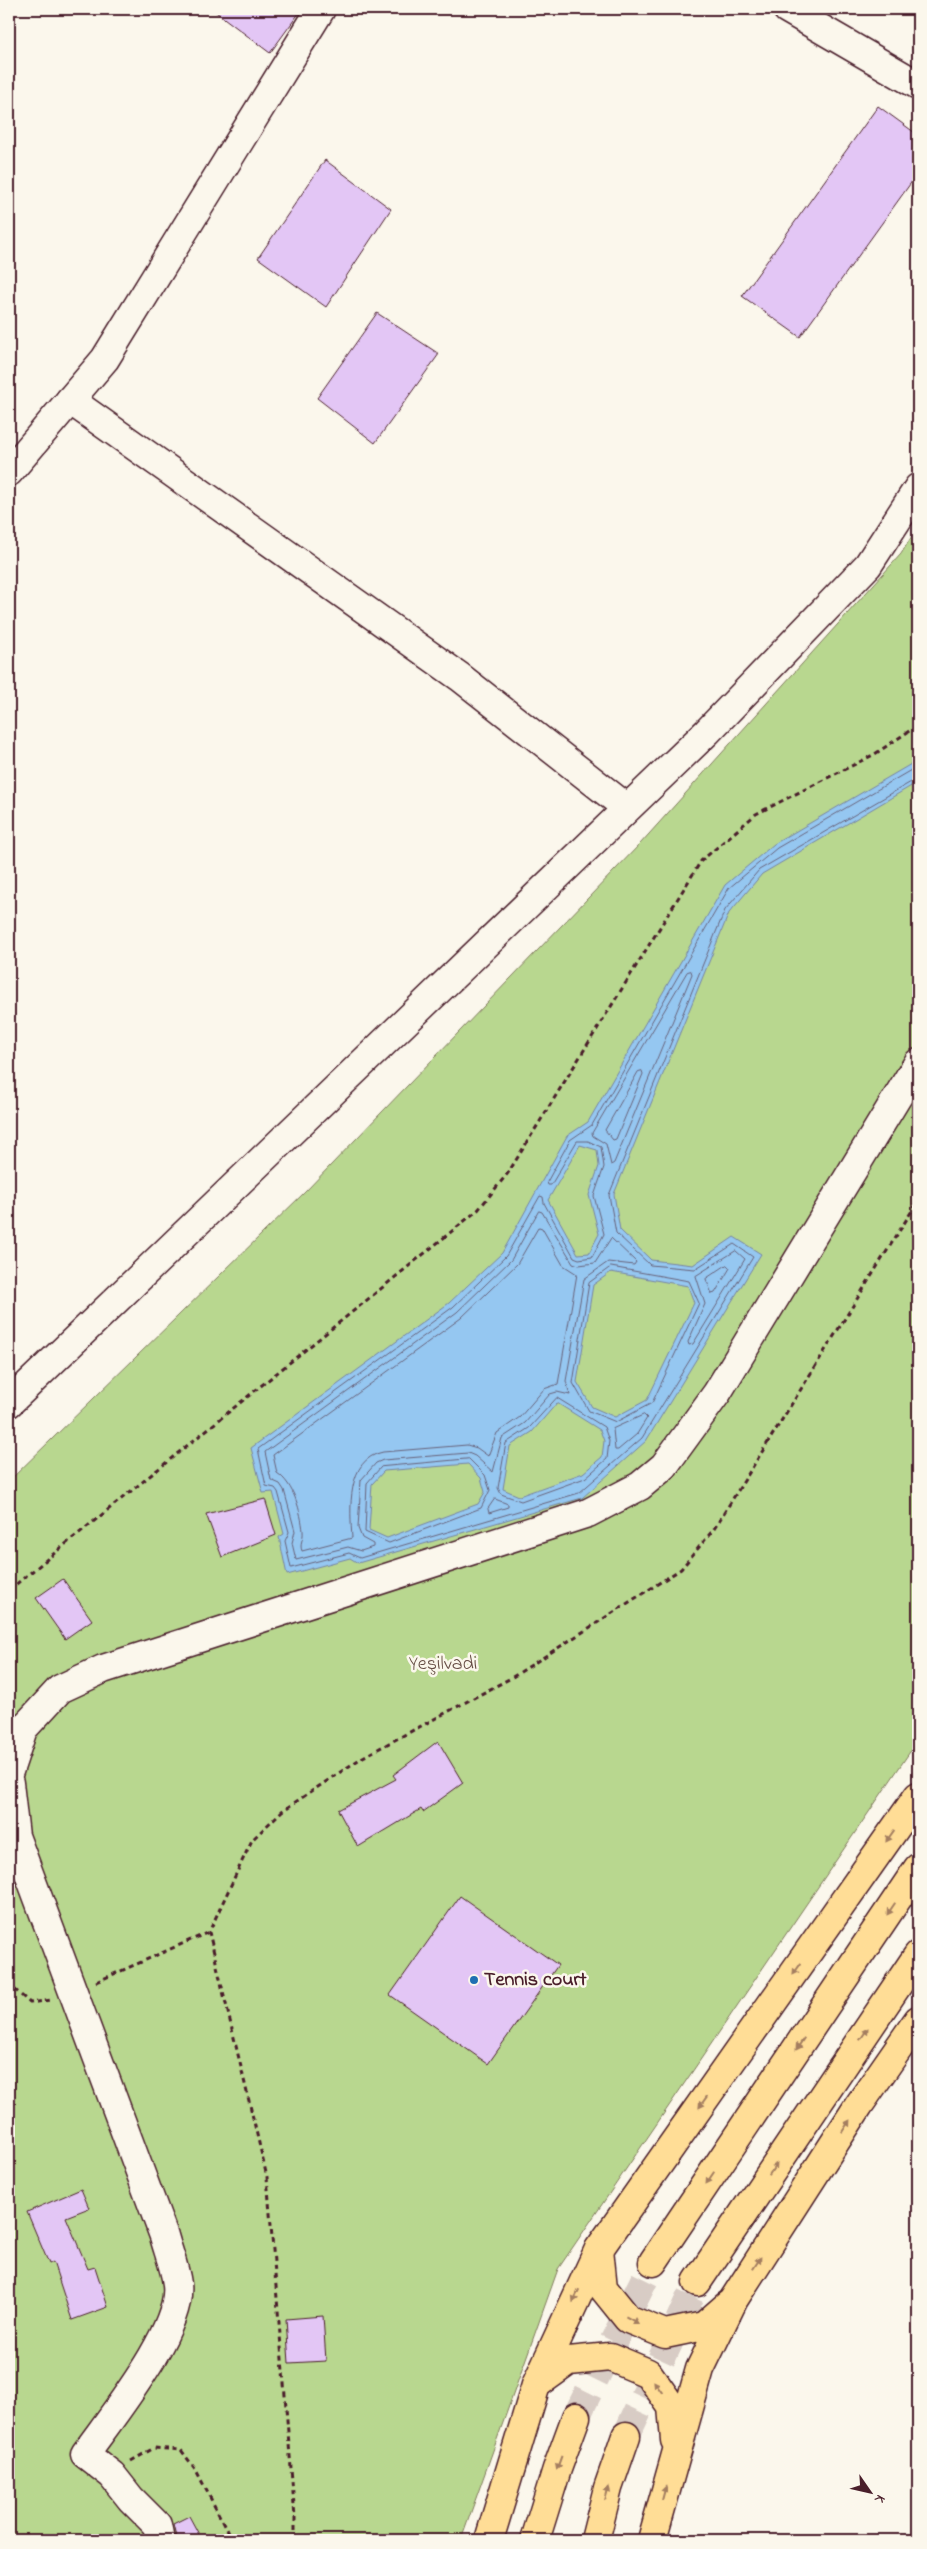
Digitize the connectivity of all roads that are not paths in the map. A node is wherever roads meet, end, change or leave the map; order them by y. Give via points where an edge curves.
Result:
1 (321, 9) edge
2 (787, 9) edge
3 (918, 86) edge
4 (70, 400) junction
5 (9, 472) edge
6 (918, 488) edge
7 (627, 808) junction
8 (918, 1063) edge
9 (9, 1403) edge
10 (9, 1772) edge
11 (9, 1783) edge
12 (918, 1796) edge
13 (918, 1868) edge
14 (918, 1955) edge
15 (918, 2020) edge
16 (599, 2248) junction
17 (653, 2262) tunnel mouth
18 (697, 2282) tunnel mouth
19 (734, 2299) junction
20 (536, 2385) junction
21 (576, 2417) tunnel mouth
22 (626, 2436) tunnel mouth
23 (676, 2449) junction
24 (160, 2540) edge
25 (489, 2540) edge
26 (535, 2540) edge
27 (595, 2540) edge
28 (652, 2540) edge

1 - 4 street via 105,359
2 - 3 street
4 - 5 street
4 - 7 street via 460,677
6 - 7 street via 868,565 790,649
7 - 9 street
8 - 10 street via 717,1394 664,1466 646,1481 588,1512 94,1673 60,1689 23,1729
11 - 24 street via 15,1836 164,2236 178,2285 172,2320 153,2358 85,2454 112,2475 157,2525
12 -> 16 main road
13 -> 17 main road
18 -> 14 main road
19 -> 15 main road
16 -> 19 main road via 603,2288 628,2319 665,2334 704,2326
16 -> 20 main road
19 - 23 main road via 700,2369
23 -> 20 main road via 672,2407 648,2373 610,2357 592,2358 569,2361
20 - 25 main road
21 -> 26 main road
27 -> 22 main road
28 -> 23 main road

